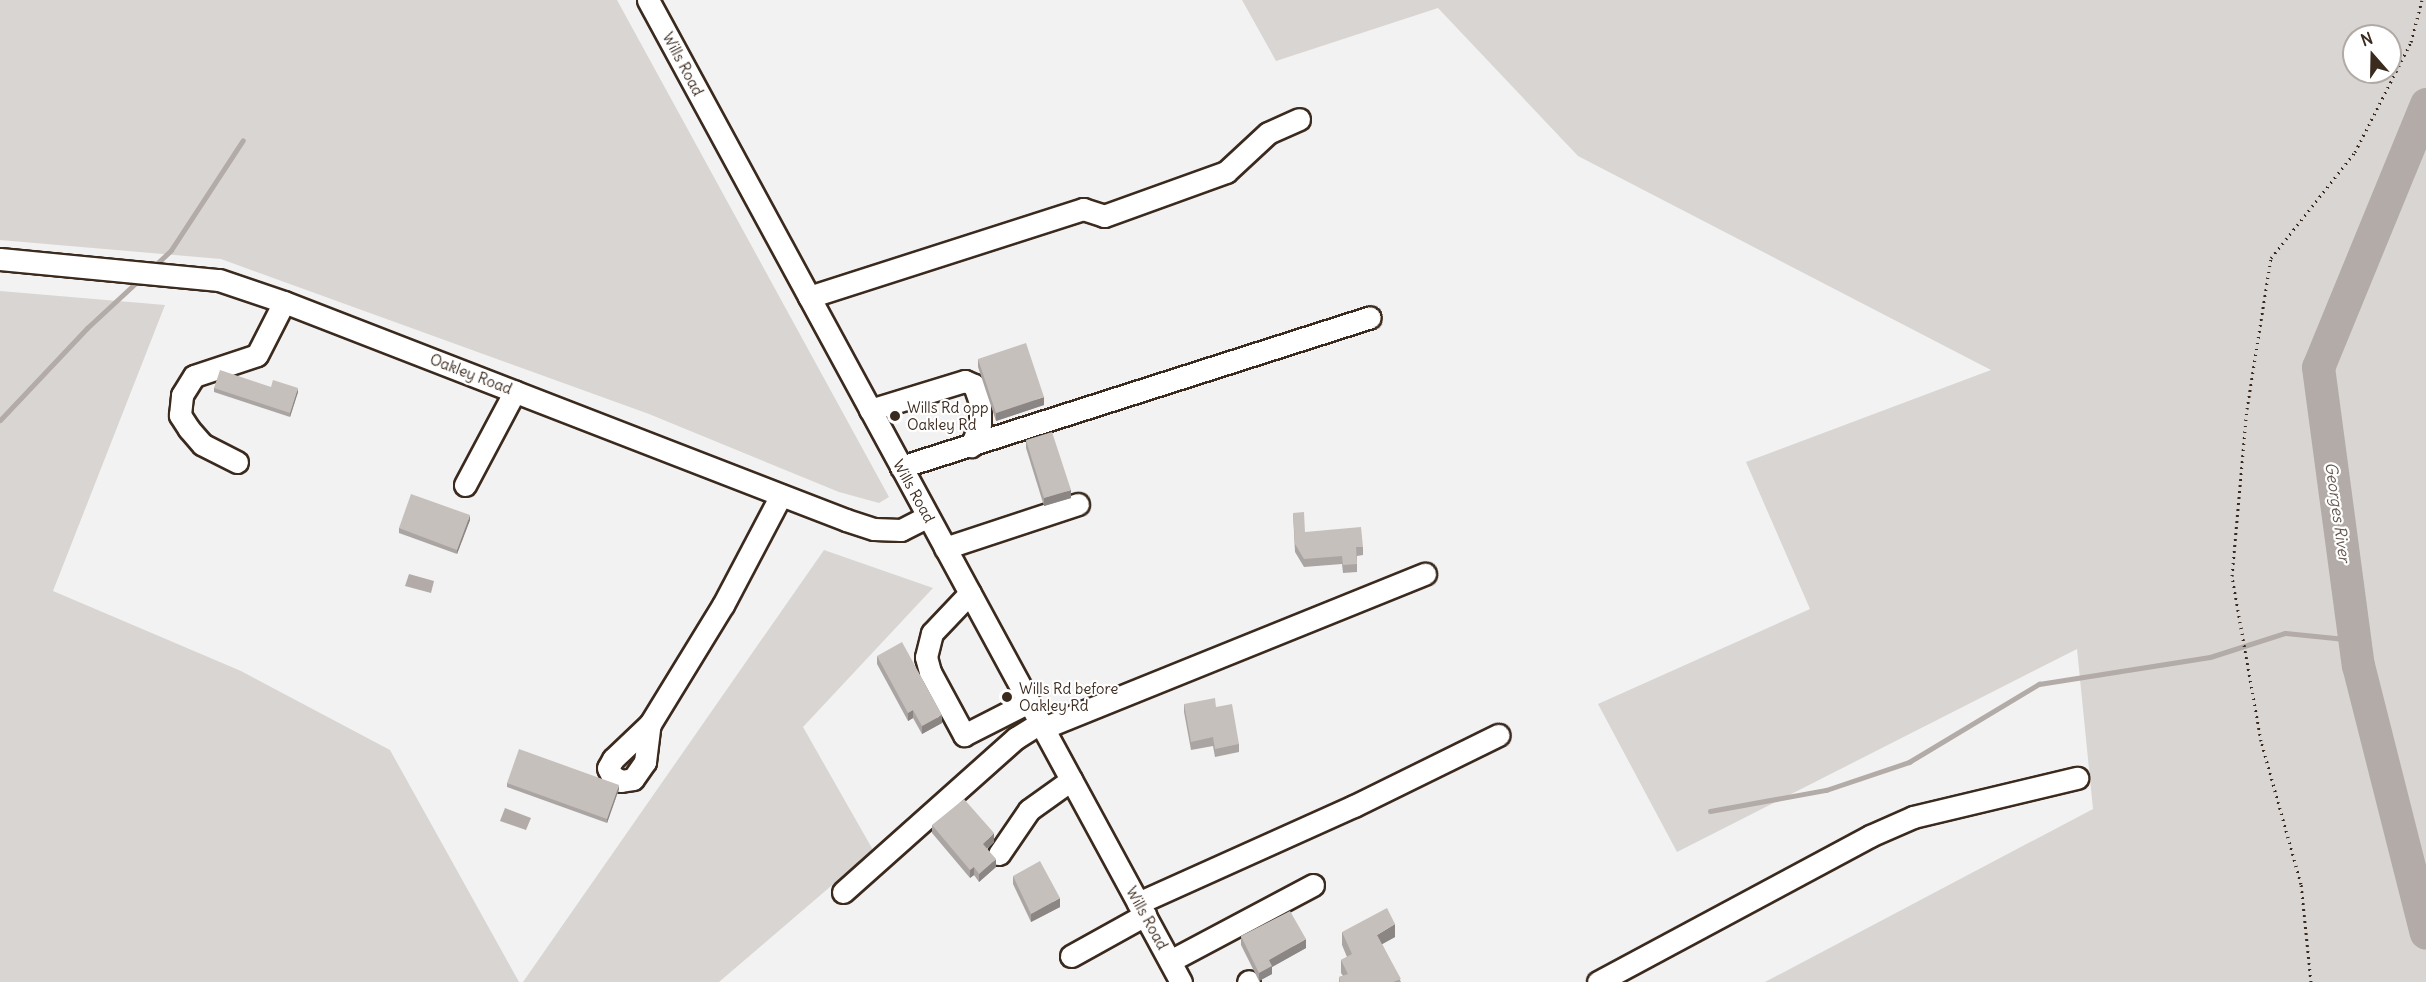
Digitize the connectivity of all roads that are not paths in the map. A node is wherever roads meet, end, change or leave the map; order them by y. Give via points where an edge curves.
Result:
1 (648, 0) edge
2 (1299, 119) dead end
3 (0, 260) edge
4 (809, 297) junction
5 (284, 302) junction
6 (1370, 317) dead end
7 (515, 391) junction
8 (870, 410) junction
9 (971, 446) junction
10 (237, 462) dead end
11 (901, 467) junction
12 (465, 485) dead end
13 (781, 495) junction
14 (1078, 504) dead end
15 (928, 516) junction
16 (945, 548) junction
17 (1425, 574) dead end
18 (970, 593) junction
19 (1029, 702) junction
20 (650, 724) dead end
21 (1042, 725) junction
22 (1498, 735) dead end
23 (2077, 778) dead end
24 (1071, 780) junction
25 (999, 854) dead end
26 (1313, 885) dead end
27 (843, 892) dead end
28 (1142, 909) junction
29 (1071, 956) dead end
30 (1177, 976) edge
31 (1598, 982) edge

1 - 4 street, Wills Road
2 - 4 street via 1268,133 1226,172 1104,216 1083,209
3 - 5 street, Oakley Road via 219,280
4 - 8 street, Wills Road
5 - 7 street, Oakley Road
5 - 10 street via 257,355 201,372 182,395 180,415 189,429 202,444
6 - 9 street
7 - 12 street
7 - 13 street, Oakley Road
8 - 9 street via 964,381 974,385 980,402 980,424
8 - 11 street, Wills Road
9 - 11 street
11 - 15 street, Wills Road
13 - 15 street, Oakley Road via 874,528 901,530
13 - 20 street via 723,604
14 - 16 street
15 - 16 street, Wills Road
16 - 18 street, Wills Road
17 - 21 street
18 - 19 street, Wills Road
18 - 19 street via 932,633 926,657 964,735
19 - 21 street, Wills Road
21 - 24 street, Wills Road
21 - 27 street via 1016,738
22 - 28 street
23 - 31 street via 1913,817 1870,836
24 - 25 street via 1029,810
24 - 28 street, Wills Road
26 - 30 street
28 - 29 street
28 - 30 street, Wills Road

